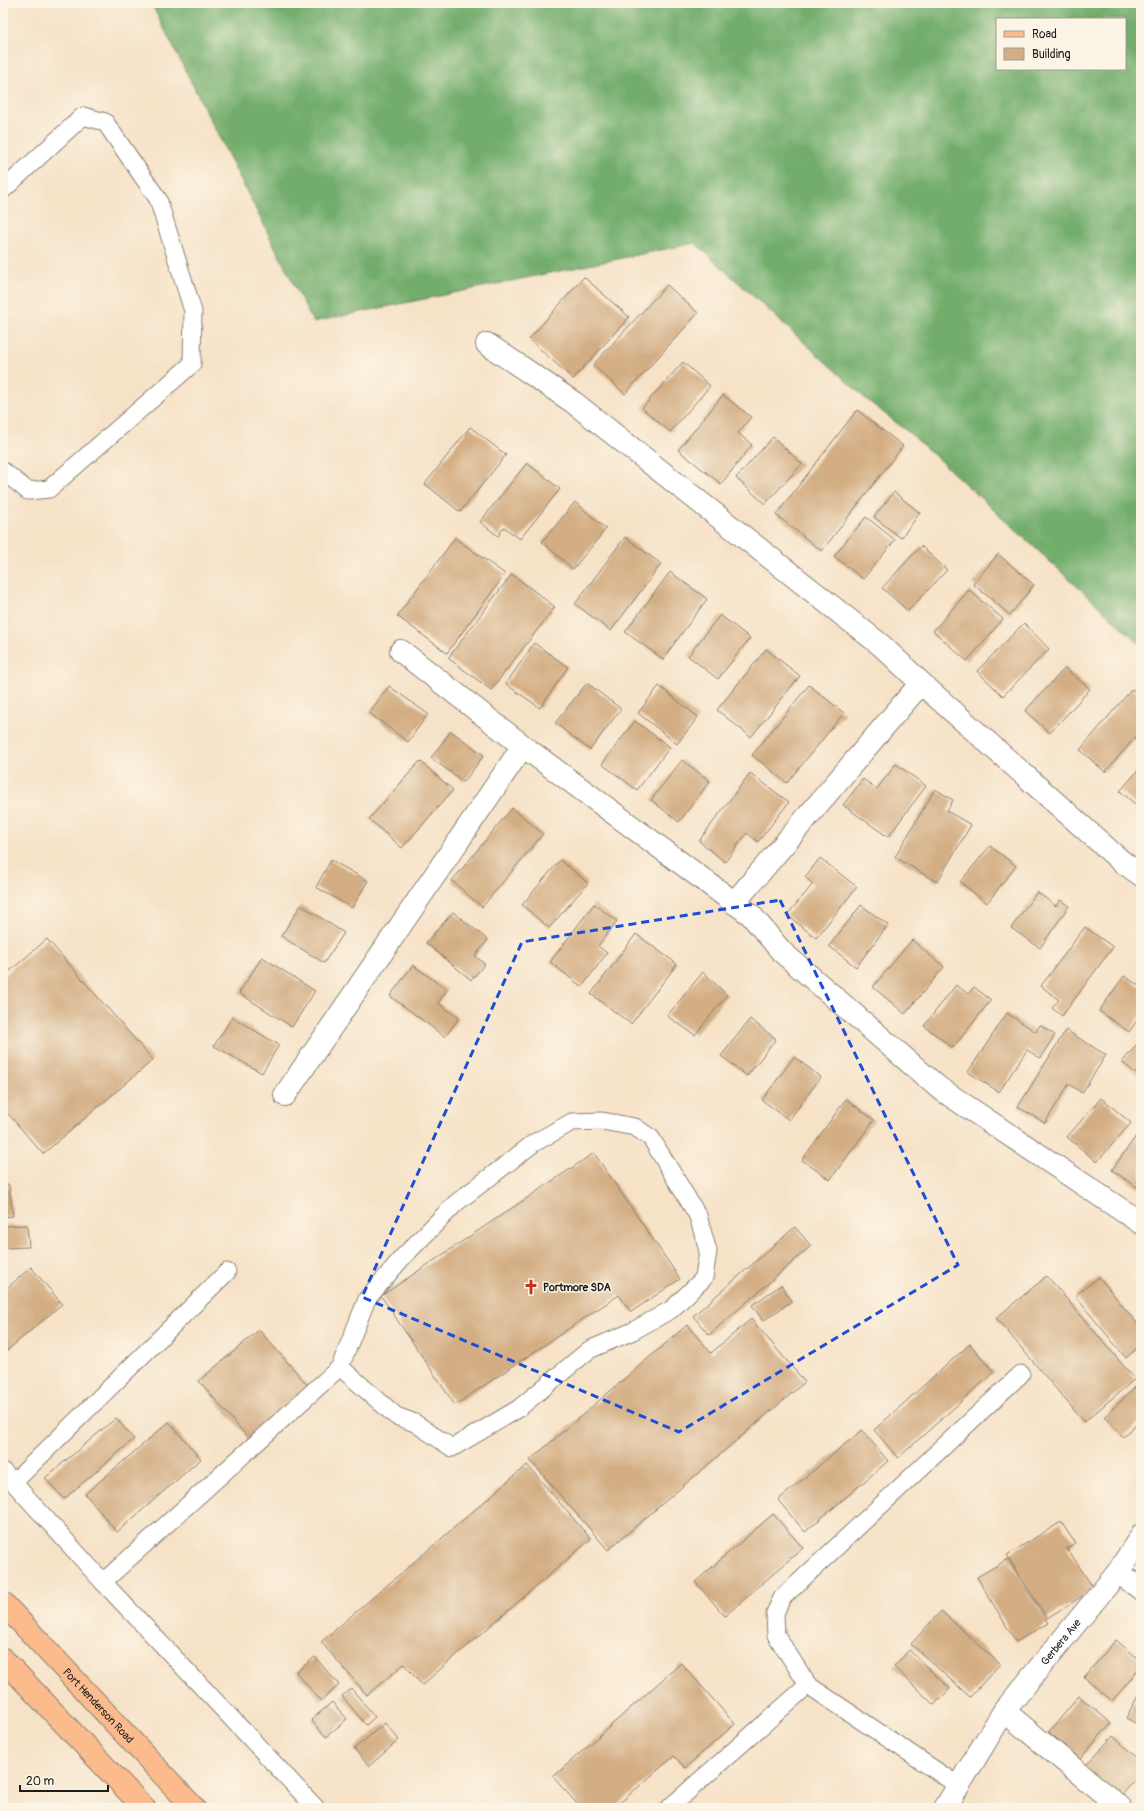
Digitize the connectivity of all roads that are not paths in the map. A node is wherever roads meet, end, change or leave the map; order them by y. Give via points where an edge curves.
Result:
1 (3, 190) edge
2 (487, 344) dead end
3 (3, 471) edge
4 (401, 652) dead end
5 (921, 683) junction
6 (523, 746) junction
7 (1141, 875) edge
8 (734, 903) junction
9 (284, 1095) dead end
10 (1141, 1223) edge
11 (227, 1272) dead end
12 (340, 1367) junction
13 (1021, 1374) dead end
14 (8, 1477) edge
15 (1141, 1536) edge
16 (1118, 1572) junction
17 (103, 1582) junction
18 (1141, 1589) edge
19 (3, 1603) edge
20 (3, 1659) edge
21 (808, 1686) junction
22 (1004, 1712) junction
23 (959, 1786) junction
24 (144, 1808) edge
25 (194, 1808) edge
26 (316, 1808) edge
27 (669, 1808) edge
28 (945, 1808) edge
29 (1120, 1808) edge

1 - 3 lane via 84,116 105,122 158,199 193,311 192,364 49,489 28,491
2 - 5 street via 573,402 882,646
4 - 6 street
5 - 7 street via 1121,861
5 - 8 street
6 - 8 street
6 - 9 street
8 - 10 street via 751,915 782,952 939,1088
11 - 14 lane
12 - 12 lane via 368,1299 401,1259 456,1203 534,1143 572,1122 602,1121 635,1127 651,1138 698,1216 708,1251 704,1278 672,1309 633,1331 589,1350 518,1409 452,1448 415,1423 396,1416
12 - 17 lane
13 - 21 lane via 782,1598 775,1613 776,1635
14 - 17 lane
15 - 16 street, Gerbera Ave
16 - 18 street
16 - 22 street, Gerbera Ave
17 - 26 lane
19 - 25 main road, Port Henderson Road
20 - 24 main road
21 - 23 lane
21 - 27 lane
22 - 23 street, Gerbera Ave
22 - 29 street
23 - 28 street, Gerbera Ave

